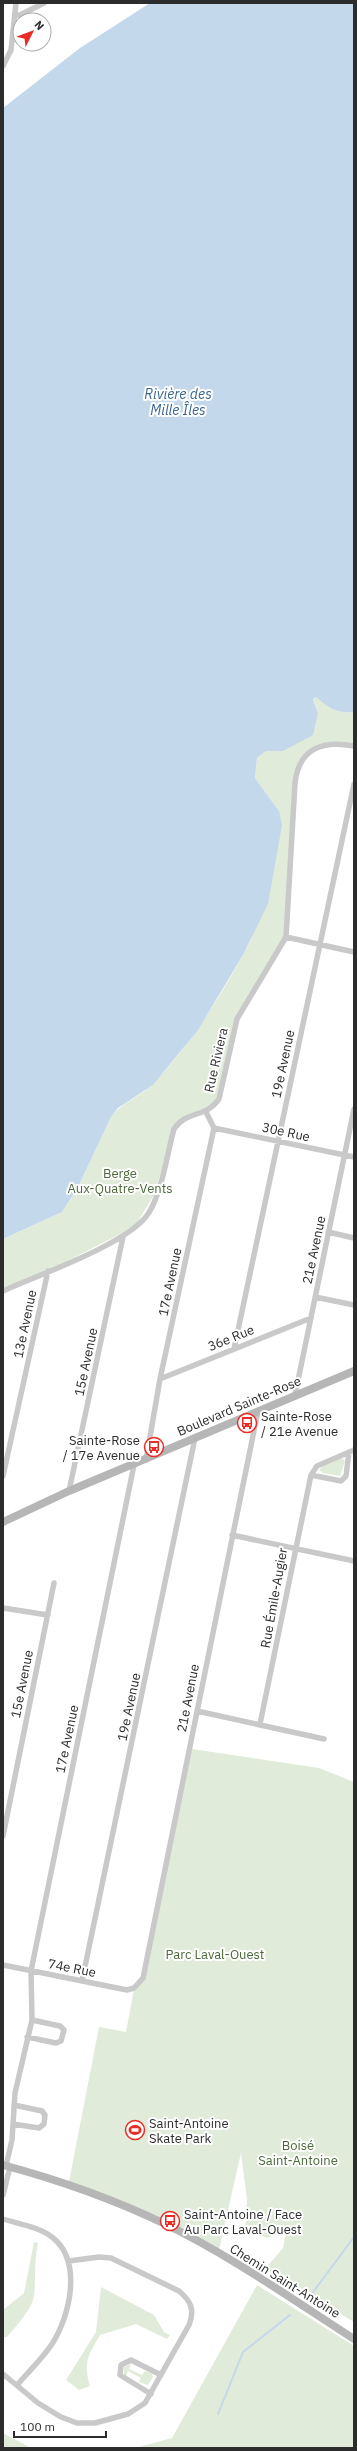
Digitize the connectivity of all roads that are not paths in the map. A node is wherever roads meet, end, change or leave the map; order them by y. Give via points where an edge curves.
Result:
1 (44, 3) edge
2 (26, 12) edge
3 (12, 36) edge
4 (3, 66) edge
5 (354, 746) edge
6 (354, 784) edge
7 (286, 937) junction
8 (320, 944) junction
9 (354, 952) edge
10 (354, 1109) edge
11 (206, 1112) junction
12 (214, 1128) junction
13 (278, 1141) junction
14 (344, 1155) junction
15 (354, 1157) edge
16 (328, 1232) junction
17 (123, 1237) junction
18 (354, 1238) edge
19 (48, 1271) junction
20 (3, 1291) edge
21 (315, 1297) junction
22 (354, 1306) edge
23 (311, 1318) junction
24 (234, 1349) junction
25 (354, 1371) edge
26 (160, 1379) junction
27 (295, 1395) junction
28 (258, 1411) junction
29 (195, 1438) junction
30 (352, 1451) edge
31 (146, 1460) junction
32 (134, 1465) junction
33 (310, 1475) junction
34 (3, 1476) edge
35 (69, 1491) junction
36 (3, 1522) edge
37 (3, 1526) edge
38 (232, 1535) junction
39 (295, 1548) junction
40 (354, 1561) edge
41 (54, 1583) dead end
42 (3, 1608) edge
43 (48, 1615) junction
44 (197, 1711) junction
45 (260, 1724) junction
46 (324, 1739) dead end
47 (3, 1836) edge
48 (3, 1965) edge
49 (31, 1970) junction
50 (82, 1981) junction
51 (137, 1986) joint
52 (32, 2020) junction
53 (28, 2037) junction
54 (14, 2105) junction
55 (13, 2124) junction
56 (6, 2166) edge
57 (3, 2195) edge
58 (4, 2219) edge
59 (3, 2226) edge
60 (69, 2261) junction
61 (354, 2339) edge
62 (3, 2374) edge
63 (161, 2375) junction
64 (18, 2384) junction
65 (151, 2394) junction

1 - 2 street
3 - 4 street via 10,50
5 - 7 street, Rue Riviera via 338,742 326,743 305,756 296,775
6 - 8 street, 19e Avenue
7 - 8 street
7 - 11 street, Rue Riviera via 237,1019 218,1099 214,1107
8 - 9 street
8 - 13 street, 19e Avenue
10 - 14 street, 21e Avenue
11 - 12 street
11 - 17 street via 189,1115 174,1129 154,1202 139,1224
12 - 13 street, 30e Rue
12 - 26 street, 17e Avenue
13 - 14 street, 30e Rue
13 - 24 street, 19e Avenue
14 - 15 street, 30e Rue
14 - 16 street, 21e Avenue
16 - 18 street
16 - 21 street, 21e Avenue
17 - 19 street
17 - 35 street, 15e Avenue
19 - 20 street
19 - 34 street, 13e Avenue
21 - 22 street
21 - 23 street, 21e Avenue
23 - 24 street, 36e Rue
23 - 27 street, 21e Avenue
24 - 26 street, 36e Rue
25 - 27 street, Boulevard Sainte-Rose
26 - 31 street, 17e Avenue
27 - 28 street, Boulevard Sainte-Rose
28 - 29 street, Boulevard Sainte-Rose
28 - 38 street, 21e Avenue
29 - 31 street, Boulevard Sainte-Rose
29 - 50 street, 19e Avenue
30 - 33 street via 317,1466
30 - 33 street via 346,1476 342,1481
31 - 32 street, Boulevard Sainte-Rose
32 - 35 street, Boulevard Sainte-Rose
32 - 49 street, 17e Avenue
33 - 39 street, Rue Émile-Augier
35 - 36 street, Boulevard Sainte-Rose
36 - 37 street
38 - 39 street
38 - 44 street, 21e Avenue
39 - 40 street
39 - 45 street, Rue Émile-Augier
41 - 43 street, 15e Avenue
42 - 43 street
43 - 47 street, 15e Avenue
44 - 45 street
44 - 51 street, 21e Avenue via 145,1973
45 - 46 street
48 - 49 street, 74e Rue
49 - 50 street, 74e Rue
49 - 52 street, 17e Avenue
50 - 51 street, 74e Rue via 127,1990
52 - 53 street, 17e Avenue
52 - 53 street via 60,2026 64,2030 62,2041 56,2043
53 - 54 street, 17e Avenue
54 - 55 street, 17e Avenue
54 - 55 street via 42,2111 46,2115 44,2124 39,2128
55 - 56 street, 17e Avenue
56 - 57 street, 17e Avenue
56 - 61 street, Chemin Saint-Antoine via 93,2193 166,2224
58 - 59 street
58 - 60 street via 51,2236
60 - 63 street via 111,2258 186,2297 193,2314
60 - 64 street via 70,2290 60,2328 51,2345
62 - 64 street
63 - 65 street
63 - 65 street via 131,2360 121,2364 120,2375 123,2379
64 - 65 street via 38,2403 61,2417 87,2424 138,2409

